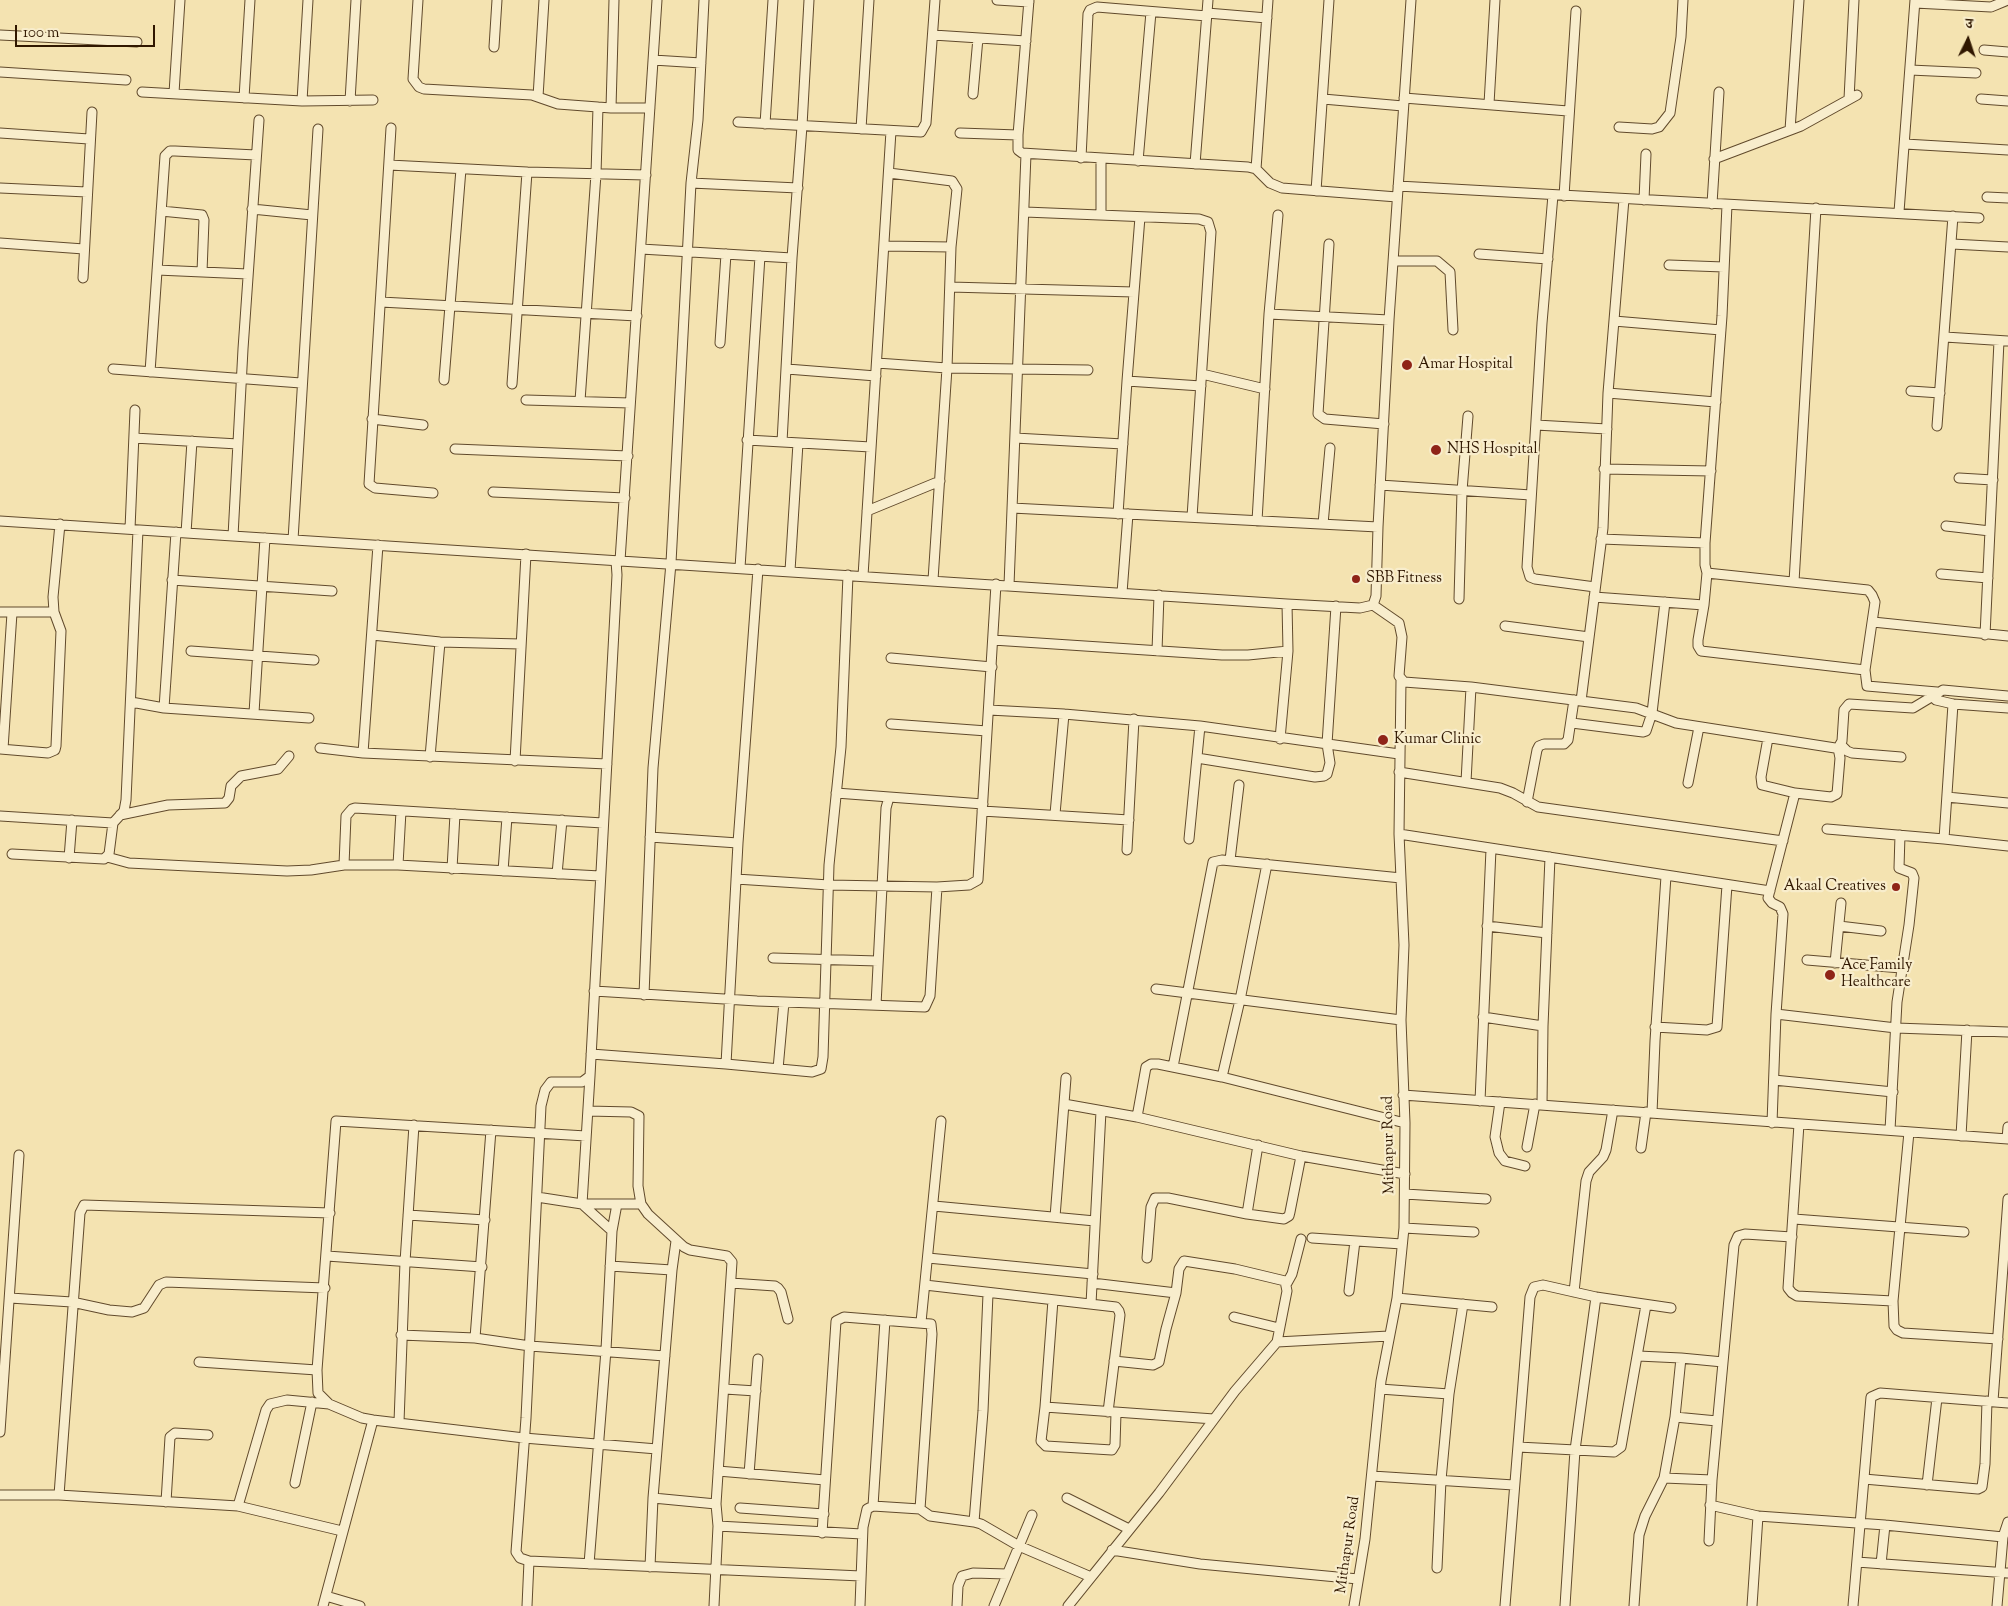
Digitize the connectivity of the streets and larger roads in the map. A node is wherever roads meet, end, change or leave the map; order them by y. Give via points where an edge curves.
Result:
1 (180, 0) edge
2 (250, 0) edge
3 (308, 0) edge
4 (356, 0) edge
5 (418, 0) edge
6 (497, 0) edge
7 (544, 0) edge
8 (614, 0) edge
9 (657, 0) edge
10 (704, 0) edge
11 (773, 0) edge
12 (809, 0) edge
13 (869, 0) edge
14 (935, 0) edge
15 (997, 0) edge
16 (1208, 0) edge
17 (1268, 0) edge
18 (1329, 0) edge
19 (1411, 0) edge
20 (1495, 0) edge
21 (1684, 0) edge
22 (1800, 0) edge
23 (1854, 0) edge
24 (2008, 0) edge
25 (1029, 1) edge
26 (1915, 2) edge
27 (1576, 11) dead end
28 (1151, 12) junction
29 (1207, 14) junction
30 (1268, 18) junction
31 (0, 35) edge
32 (933, 35) junction
33 (978, 38) junction
34 (1026, 41) junction
35 (138, 42) dead end
36 (494, 47) dead end
37 (1984, 50) dead end
38 (2008, 52) edge
39 (653, 60) junction
40 (701, 63) junction
41 (1910, 70) junction
42 (0, 72) edge
43 (1976, 73) dead end
44 (126, 80) dead end
45 (142, 92) dead end
46 (1719, 92) dead end
47 (174, 94) junction
48 (973, 94) dead end
49 (538, 97) junction
50 (244, 98) junction
51 (1323, 99) junction
52 (1981, 99) dead end
53 (373, 100) dead end
54 (2008, 100) edge
55 (302, 101) junction
56 (350, 101) junction
57 (1404, 102) junction
58 (1489, 104) junction
59 (598, 107) junction
60 (611, 108) junction
61 (650, 108) junction
62 (1568, 111) junction
63 (92, 112) dead end
64 (259, 120) dead end
65 (738, 122) dead end
66 (765, 124) junction
67 (802, 126) junction
68 (1620, 127) dead end
69 (392, 128) dead end
70 (318, 129) dead end
71 (861, 129) junction
72 (1790, 130) junction
73 (892, 131) junction
74 (0, 133) edge
75 (960, 134) dead end
76 (1018, 135) junction
77 (90, 139) junction
78 (1905, 144) junction
79 (2008, 150) edge
80 (1026, 154) junction
81 (1646, 154) dead end
82 (256, 155) junction
83 (1081, 158) junction
84 (1101, 159) junction
85 (1714, 159) junction
86 (1138, 162) junction
87 (1195, 164) junction
88 (389, 166) junction
89 (461, 169) junction
90 (1256, 169) junction
91 (527, 172) junction
92 (596, 174) junction
93 (889, 174) junction
94 (646, 175) junction
95 (691, 182) junction
96 (1398, 186) junction
97 (0, 188) edge
98 (798, 188) junction
99 (1316, 191) junction
100 (87, 192) junction
101 (1553, 195) junction
102 (1564, 196) junction
103 (1397, 197) junction
104 (1987, 198) dead end
105 (2008, 198) edge
106 (1624, 199) junction
107 (1644, 200) junction
108 (1712, 204) junction
109 (1727, 205) junction
110 (1816, 208) junction
111 (252, 209) junction
112 (161, 212) junction
113 (1024, 212) junction
114 (1899, 212) junction
115 (312, 215) junction
116 (1100, 215) junction
117 (1278, 215) dead end
118 (1953, 216) junction
119 (1140, 218) junction
120 (1979, 218) dead end
121 (0, 243) edge
122 (1329, 244) dead end
123 (1952, 244) junction
124 (884, 246) junction
125 (951, 247) junction
126 (2008, 247) edge
127 (84, 249) junction
128 (641, 249) junction
129 (688, 251) junction
130 (726, 254) junction
131 (1479, 254) dead end
132 (760, 256) junction
133 (792, 258) junction
134 (1548, 259) junction
135 (1393, 262) junction
136 (1669, 265) dead end
137 (1724, 267) junction
138 (157, 270) junction
139 (202, 272) junction
140 (248, 274) junction
141 (83, 278) dead end
142 (950, 287) junction
143 (1022, 289) junction
144 (1134, 292) junction
145 (381, 302) junction
146 (450, 306) junction
147 (519, 309) junction
148 (587, 313) junction
149 (1269, 314) junction
150 (637, 316) junction
151 (1324, 317) junction
152 (1390, 320) junction
153 (1614, 321) junction
154 (1453, 330) dead end
155 (1721, 330) junction
156 (1944, 337) junction
157 (2004, 341) edge
158 (720, 342) dead end
159 (877, 363) junction
160 (947, 368) junction
161 (1018, 368) junction
162 (113, 369) dead end
163 (787, 370) junction
164 (1088, 370) dead end
165 (150, 372) junction
166 (1202, 374) junction
167 (876, 376) junction
168 (241, 379) junction
169 (444, 380) dead end
170 (1126, 381) junction
171 (301, 383) junction
172 (512, 384) dead end
173 (1202, 386) junction
174 (1265, 389) junction
175 (1911, 392) dead end
176 (1608, 394) junction
177 (1940, 394) junction
178 (526, 400) dead end
179 (580, 401) junction
180 (1716, 402) junction
181 (630, 403) junction
182 (136, 410) dead end
183 (1468, 416) dead end
184 (372, 419) junction
185 (1384, 424) junction
186 (423, 425) dead end
187 (1536, 425) junction
188 (1938, 426) dead end
189 (1606, 429) junction
190 (134, 438) junction
191 (1015, 438) junction
192 (747, 440) junction
193 (192, 442) junction
194 (782, 442) junction
195 (798, 443) junction
196 (238, 444) junction
197 (1123, 444) junction
198 (871, 447) junction
199 (1330, 448) dead end
200 (455, 449) dead end
201 (628, 456) junction
202 (1604, 469) junction
203 (1711, 472) junction
204 (1959, 478) dead end
205 (1993, 480) junction
206 (940, 481) junction
207 (1380, 485) junction
208 (1462, 490) junction
209 (433, 492) dead end
210 (493, 492) dead end
211 (1531, 495) junction
212 (625, 498) junction
213 (1012, 508) junction
214 (867, 511) junction
215 (1118, 514) junction
216 (1128, 514) junction
217 (1192, 517) junction
218 (0, 521) edge
219 (1257, 521) junction
220 (60, 524) junction
221 (1323, 524) junction
222 (1946, 526) dead end
223 (1378, 527) junction
224 (134, 529) junction
225 (1990, 531) junction
226 (181, 533) junction
227 (233, 536) junction
228 (266, 538) junction
229 (1601, 539) junction
230 (293, 540) junction
231 (1706, 543) junction
232 (378, 545) junction
233 (526, 554) junction
234 (618, 561) junction
235 (671, 563) junction
236 (740, 568) junction
237 (758, 569) junction
238 (790, 571) junction
239 (1707, 573) junction
240 (848, 574) junction
241 (1941, 574) dead end
242 (863, 576) junction
243 (1988, 578) junction
244 (172, 580) junction
245 (933, 580) junction
246 (1794, 582) junction
247 (996, 584) junction
248 (1008, 585) junction
249 (262, 586) junction
250 (1595, 587) junction
251 (332, 591) dead end
252 (1122, 593) junction
253 (1159, 595) junction
254 (1594, 597) junction
255 (1459, 600) dead end
256 (1665, 602) junction
257 (1287, 604) junction
258 (1373, 605) junction
259 (1704, 605) junction
260 (1336, 606) junction
261 (0, 612) edge
262 (54, 612) junction
263 (12, 613) junction
264 (1873, 622) junction
265 (1505, 626) dead end
266 (372, 635) junction
267 (1985, 635) junction
268 (2008, 636) edge
269 (1589, 637) junction
270 (993, 640) junction
271 (440, 642) junction
272 (521, 644) junction
273 (1288, 650) junction
274 (191, 651) dead end
275 (1157, 651) junction
276 (258, 655) junction
277 (892, 658) dead end
278 (314, 660) dead end
279 (992, 667) junction
280 (1865, 670) junction
281 (1401, 680) junction
282 (1471, 687) junction
283 (1935, 694) junction
284 (2008, 696) edge
285 (1578, 701) junction
286 (131, 702) junction
287 (1953, 704) junction
288 (164, 708) junction
289 (2008, 708) edge
290 (989, 710) junction
291 (254, 713) junction
292 (1064, 714) junction
293 (1652, 714) junction
294 (309, 718) dead end
295 (1134, 719) junction
296 (891, 724) dead end
297 (1572, 724) junction
298 (1200, 726) junction
299 (1700, 727) junction
300 (988, 731) junction
301 (1280, 738) junction
302 (1768, 738) junction
303 (1327, 744) junction
304 (1840, 746) junction
305 (320, 748) dead end
306 (1, 749) edge
307 (363, 753) junction
308 (1399, 754) junction
309 (289, 756) dead end
310 (430, 757) junction
311 (1901, 757) dead end
312 (1197, 758) junction
313 (515, 761) junction
314 (607, 764) junction
315 (1399, 772) junction
316 (1466, 782) junction
317 (1688, 783) dead end
318 (1239, 785) dead end
319 (836, 793) junction
320 (1795, 793) junction
321 (889, 797) junction
322 (1947, 797) junction
323 (1527, 802) junction
324 (2008, 803) edge
325 (982, 807) junction
326 (401, 811) junction
327 (455, 814) junction
328 (1055, 814) junction
329 (120, 815) junction
330 (0, 816) edge
331 (507, 817) junction
332 (72, 820) junction
333 (562, 820) junction
334 (1129, 820) junction
335 (113, 823) junction
336 (604, 823) junction
337 (1828, 829) dead end
338 (1399, 834) junction
339 (1900, 835) junction
340 (650, 837) junction
341 (1189, 839) dead end
342 (1944, 839) junction
343 (1783, 841) junction
344 (738, 843) junction
345 (2008, 846) edge
346 (1490, 849) junction
347 (1127, 850) dead end
348 (12, 854) dead end
349 (107, 857) junction
350 (1550, 857) junction
351 (69, 858) junction
352 (1230, 860) junction
353 (1267, 864) junction
354 (344, 865) junction
355 (398, 865) junction
356 (452, 869) junction
357 (503, 871) junction
358 (557, 874) junction
359 (600, 876) junction
360 (1666, 876) junction
361 (736, 878) junction
362 (1401, 878) junction
363 (828, 885) junction
364 (1727, 885) junction
365 (883, 886) junction
366 (937, 887) junction
367 (1770, 892) junction
368 (1841, 904) dead end
369 (1487, 926) junction
370 (1839, 926) junction
371 (1881, 932) dead end
372 (1546, 933) junction
373 (773, 958) dead end
374 (826, 960) junction
375 (1807, 960) dead end
376 (878, 961) junction
377 (1835, 963) junction
378 (1901, 968) junction
379 (1156, 989) dead end
380 (594, 991) junction
381 (1188, 992) junction
382 (644, 995) junction
383 (729, 999) junction
384 (1240, 1000) junction
385 (784, 1002) junction
386 (824, 1003) junction
387 (876, 1005) junction
388 (1776, 1014) junction
389 (1483, 1017) junction
390 (1401, 1020) junction
391 (1543, 1026) junction
392 (1656, 1028) junction
393 (1896, 1028) junction
394 (1968, 1030) junction
395 (2008, 1032) edge
396 (591, 1054) junction
397 (726, 1064) junction
398 (1173, 1067) junction
399 (778, 1069) junction
400 (590, 1076) junction
401 (1222, 1076) junction
402 (1066, 1078) dead end
403 (1774, 1080) junction
404 (1893, 1092) junction
405 (1403, 1096) junction
406 (1480, 1100) junction
407 (1500, 1102) junction
408 (1064, 1104) junction
409 (1539, 1104) junction
410 (588, 1110) junction
411 (1614, 1110) junction
412 (1101, 1111) junction
413 (1649, 1113) junction
414 (1137, 1117) junction
415 (941, 1121) dead end
416 (1405, 1123) junction
417 (1772, 1123) junction
418 (1799, 1124) junction
419 (414, 1125) junction
420 (2008, 1128) edge
421 (491, 1130) junction
422 (1890, 1130) junction
423 (1909, 1132) junction
424 (541, 1133) junction
425 (586, 1136) junction
426 (1961, 1136) junction
427 (2007, 1139) edge
428 (1258, 1145) junction
429 (1527, 1147) dead end
430 (1641, 1148) dead end
431 (19, 1156) dead end
432 (1301, 1156) junction
433 (1525, 1166) dead end
434 (1405, 1174) junction
435 (1405, 1194) junction
436 (537, 1197) junction
437 (1486, 1199) dead end
438 (2008, 1199) edge
439 (582, 1204) junction
440 (617, 1204) junction
441 (641, 1204) junction
442 (934, 1206) junction
443 (330, 1214) junction
444 (1247, 1214) junction
445 (408, 1215) junction
446 (2007, 1216) edge
447 (1055, 1217) junction
448 (485, 1220) junction
449 (1794, 1220) junction
450 (1095, 1221) junction
451 (1900, 1227) junction
452 (1404, 1228) junction
453 (612, 1232) junction
454 (1474, 1232) dead end
455 (1964, 1232) dead end
456 (1792, 1237) junction
457 (1312, 1238) dead end
458 (1302, 1239) dead end
459 (676, 1241) junction
460 (1355, 1241) junction
461 (1402, 1244) junction
462 (327, 1256) junction
463 (928, 1258) junction
464 (1147, 1258) dead end
465 (405, 1262) junction
466 (610, 1266) junction
467 (482, 1267) junction
468 (672, 1270) junction
469 (1093, 1279) junction
470 (732, 1283) junction
471 (1287, 1283) junction
472 (2005, 1283) edge
473 (925, 1286) junction
474 (324, 1288) junction
475 (1349, 1291) dead end
476 (1574, 1292) junction
477 (1176, 1293) junction
478 (988, 1294) junction
479 (1596, 1297) junction
480 (10, 1298) junction
481 (1397, 1298) junction
482 (1053, 1300) junction
483 (1893, 1301) junction
484 (72, 1302) junction
485 (1091, 1304) junction
486 (1463, 1304) junction
487 (1646, 1304) junction
488 (1492, 1307) dead end
489 (1671, 1308) dead end
490 (1234, 1318) dead end
491 (788, 1319) dead end
492 (885, 1320) junction
493 (921, 1322) junction
494 (1279, 1328) junction
495 (2001, 1334) edge
496 (401, 1335) junction
497 (1389, 1336) junction
498 (475, 1338) junction
499 (1277, 1342) junction
500 (530, 1346) junction
501 (606, 1350) junction
502 (665, 1356) junction
503 (1638, 1356) junction
504 (1681, 1358) junction
505 (758, 1359) dead end
506 (1114, 1361) junction
507 (199, 1362) dead end
508 (1723, 1362) junction
509 (317, 1370) junction
510 (1380, 1389) junction
511 (725, 1390) junction
512 (756, 1391) junction
513 (1449, 1394) junction
514 (1937, 1398) junction
515 (1990, 1401) junction
516 (312, 1402) junction
517 (2008, 1403) edge
518 (329, 1404) junction
519 (1046, 1407) junction
520 (1112, 1413) junction
521 (1676, 1416) junction
522 (1214, 1419) junction
523 (373, 1420) junction
524 (399, 1422) junction
525 (1717, 1422) junction
526 (0, 1432) edge
527 (208, 1435) dead end
528 (524, 1438) junction
529 (598, 1443) junction
530 (1518, 1447) junction
531 (657, 1449) junction
532 (1575, 1450) junction
533 (718, 1471) junction
534 (750, 1474) junction
535 (1372, 1476) junction
536 (1664, 1478) junction
537 (1864, 1479) junction
538 (825, 1480) junction
539 (1441, 1480) junction
540 (1712, 1480) junction
541 (295, 1483) dead end
542 (1514, 1485) junction
543 (1927, 1485) junction
544 (0, 1495) edge
545 (59, 1495) junction
546 (653, 1498) junction
547 (1067, 1498) dead end
548 (166, 1502) junction
549 (716, 1504) junction
550 (1710, 1505) junction
551 (238, 1506) junction
552 (873, 1506) junction
553 (740, 1508) dead end
554 (920, 1509) junction
555 (824, 1514) junction
556 (1032, 1515) dead end
557 (1758, 1516) junction
558 (974, 1522) junction
559 (2008, 1522) edge
560 (1861, 1524) junction
561 (1885, 1525) junction
562 (718, 1526) junction
563 (1129, 1530) junction
564 (342, 1531) junction
565 (822, 1533) junction
566 (862, 1534) junction
567 (2003, 1537) junction
568 (1709, 1541) dead end
569 (1019, 1546) junction
570 (1112, 1550) junction
571 (529, 1561) junction
572 (1857, 1562) junction
573 (590, 1564) junction
574 (1881, 1564) junction
575 (650, 1567) junction
576 (1437, 1568) dead end
577 (716, 1570) junction
578 (2004, 1573) edge
579 (1007, 1574) junction
580 (861, 1576) junction
581 (1091, 1578) junction
582 (1358, 1580) junction
583 (326, 1596) junction
584 (323, 1606) edge
585 (360, 1606) edge
586 (527, 1606) edge
587 (714, 1606) edge
588 (860, 1606) edge
589 (957, 1606) edge
590 (994, 1606) edge
591 (1068, 1606) edge
592 (1354, 1606) edge
593 (1358, 1606) edge
594 (1505, 1606) edge
595 (1564, 1606) edge
596 (1634, 1606) edge
597 (1752, 1606) edge
598 (1853, 1606) edge
599 (1997, 1606) edge

1 - 47 street
2 - 50 street
3 - 55 street
4 - 56 street
5 - 49 street via 413,79 419,87
6 - 36 street
7 - 49 street
8 - 60 street
9 - 39 street
10 - 40 street
11 - 66 street
12 - 67 street
13 - 71 street
14 - 32 street
15 - 25 street
16 - 29 street
17 - 30 street
18 - 51 street
19 - 57 street
20 - 58 street
21 - 68 street via 1670,113 1659,127 1652,129
22 - 72 street
23 - 72 street via 1853,97
24 - 26 street via 1991,7
25 - 34 street
26 - 41 street
27 - 62 street
28 - 29 street
28 - 83 street via 1097,8 1088,14
28 - 86 street
29 - 30 street
29 - 87 street
30 - 90 street
31 - 35 street
32 - 33 street
32 - 73 street via 925,127 922,132
33 - 34 street
33 - 48 street
34 - 76 street
37 - 38 street
39 - 40 street
39 - 61 street
40 - 95 street
41 - 43 street
41 - 78 street
42 - 44 street
45 - 47 street
46 - 85 street
47 - 50 street
49 - 59 street via 558,104
50 - 55 street
51 - 57 street
51 - 99 street
52 - 54 street
53 - 56 street
55 - 56 street
57 - 58 street
57 - 96 street
58 - 62 street
59 - 60 street
59 - 92 street
60 - 61 street
61 - 94 street
62 - 102 street
63 - 77 street
64 - 82 street
65 - 66 street
66 - 67 street
67 - 71 street
67 - 98 street
69 - 88 street
70 - 115 street
71 - 73 street
72 - 85 street
73 - 93 street
74 - 77 street
75 - 76 street
76 - 80 street via 1018,150
77 - 100 street
78 - 79 street
78 - 114 street
80 - 83 street
80 - 113 street
81 - 107 street
82 - 111 street
82 - 112 street via 170,151 165,156
83 - 84 street
84 - 86 street
84 - 116 street
85 - 108 street
86 - 87 street
87 - 90 street
88 - 89 street
88 - 145 street
89 - 91 street
89 - 146 street
90 - 99 street via 1276,187
91 - 92 street
91 - 147 street
92 - 94 street
92 - 148 street
93 - 124 street
93 - 125 street via 945,179 956,184
94 - 128 street
95 - 98 street
95 - 129 street
96 - 101 street
96 - 103 street
97 - 100 street
98 - 133 street
99 - 103 street
100 - 127 street
101 - 102 street
101 - 134 street
102 - 106 street
103 - 135 street
104 - 105 street
106 - 107 street
106 - 153 street
107 - 108 street
108 - 109 street
109 - 110 street
109 - 137 street
110 - 114 street
110 - 246 street
111 - 115 street
111 - 140 street
112 - 138 street
112 - 139 street via 202,215
113 - 116 street
113 - 143 street
114 - 118 street
115 - 171 street
116 - 119 street
117 - 149 street
118 - 120 street
118 - 123 street
119 - 144 street
119 - 166 street via 1199,219 1211,227
121 - 127 street
122 - 151 street
123 - 126 street
123 - 156 street
124 - 125 street
124 - 159 street
125 - 142 street
127 - 141 street
128 - 129 street
128 - 150 street
129 - 130 street
129 - 235 street
130 - 132 street
130 - 158 street
131 - 134 street
132 - 133 street
132 - 192 street
133 - 163 street
134 - 187 street
135 - 152 street
135 - 154 street via 1437,262 1450,272
136 - 137 street
137 - 155 street
138 - 139 street
138 - 165 street
139 - 140 street
140 - 168 street
142 - 143 street
142 - 160 street
143 - 144 street
143 - 161 street
144 - 170 street
145 - 146 street
145 - 184 street
146 - 147 street
146 - 169 street
147 - 148 street
147 - 172 street
148 - 150 street
148 - 179 street
149 - 151 street
149 - 174 street
150 - 181 street
151 - 152 street
151 - 185 street via 1318,414 1325,419
152 - 185 street
153 - 155 street
153 - 176 street
155 - 180 street
156 - 157 street
156 - 177 street
157 - 205 street
159 - 160 street
159 - 167 street
160 - 161 street
160 - 206 street
161 - 164 street
161 - 191 street
162 - 165 street
163 - 167 street
163 - 194 street
165 - 168 street
166 - 173 street
166 - 174 street
167 - 198 street
168 - 171 street
168 - 196 street
170 - 173 street
170 - 197 street
171 - 230 street
173 - 217 street
174 - 219 street
175 - 177 street
176 - 180 street
176 - 189 street
177 - 188 street
178 - 179 street
179 - 181 street
180 - 203 street
181 - 201 street
182 - 190 street
183 - 208 street
184 - 186 street
184 - 209 street via 371,486
185 - 207 street
187 - 189 street
187 - 211 street
189 - 202 street
190 - 193 street
190 - 224 street
191 - 197 street
191 - 213 street
192 - 194 street
192 - 236 street
193 - 196 street
193 - 226 street
194 - 195 street
195 - 198 street
195 - 238 street
196 - 227 street
197 - 215 street
198 - 214 street
199 - 221 street
200 - 201 street
201 - 212 street
202 - 203 street
202 - 229 street
203 - 231 street
204 - 205 street
205 - 225 street
206 - 214 street
206 - 245 street
207 - 208 street
207 - 223 street
208 - 211 street
208 - 255 street
210 - 212 street
211 - 250 street via 1526,567 1530,577
212 - 234 street
213 - 215 street
213 - 248 street
214 - 242 street
215 - 216 street
216 - 217 street
216 - 252 street
217 - 219 street
218 - 220 street
219 - 221 street
220 - 224 street
220 - 262 street
221 - 223 street
222 - 225 street
223 - 258 street
224 - 226 street
224 - 286 street
225 - 243 street
226 - 227 street
226 - 244 street
227 - 228 street
228 - 230 street
228 - 249 street
229 - 231 street
229 - 250 street
230 - 232 street
231 - 239 street
232 - 233 street
232 - 266 street
233 - 234 street
233 - 272 street
234 - 235 street
234 - 314 street
235 - 236 street
235 - 340 street
236 - 237 street
237 - 238 street
237 - 344 street
238 - 240 street
239 - 246 street
239 - 259 street
240 - 242 street
240 - 319 street
241 - 243 street
242 - 245 street
243 - 267 street
244 - 249 street
244 - 288 street
245 - 247 street
246 - 264 street via 1868,590 1875,602
247 - 248 street
247 - 270 street
248 - 252 street
249 - 251 street
249 - 276 street
250 - 254 street
252 - 253 street
253 - 257 street
253 - 275 street
254 - 256 street
254 - 269 street
256 - 259 street
256 - 293 street
257 - 260 street
257 - 273 street
258 - 260 street via 1360,608
258 - 281 street, Mithapur Road via 1399,623 1402,637
259 - 280 street via 1698,640 1701,651
260 - 303 street
261 - 263 street
262 - 263 street
262 - 306 street via 61,631 56,746 48,753
263 - 306 street
264 - 267 street
264 - 280 street
265 - 269 street
266 - 271 street
266 - 307 street
267 - 268 street
269 - 285 street
270 - 275 street
270 - 279 street
271 - 272 street
271 - 310 street
272 - 313 street
273 - 275 street via 1235,655
273 - 301 street
274 - 276 street
276 - 278 street
276 - 291 street
277 - 279 street
279 - 290 street
280 - 283 street via 1867,686
281 - 282 street via 1410,684
281 - 308 street, Mithapur Road
282 - 285 street
282 - 316 street
283 - 284 street via 1943,690
283 - 287 street via 1936,700
283 - 304 street via 1919,706 1907,709 1849,704 1844,710
285 - 293 street via 1636,708
285 - 297 street
286 - 288 street
286 - 329 street via 126,800
287 - 289 street
287 - 322 street
288 - 291 street
290 - 292 street
290 - 300 street
291 - 294 street
292 - 295 street
292 - 328 street
293 - 297 street via 1648,728 1642,732
293 - 299 street
295 - 298 street
295 - 334 street
296 - 300 street
297 - 323 street via 1564,744 1539,746
298 - 301 street
298 - 312 street
299 - 302 street
299 - 317 street
300 - 325 street
301 - 303 street
302 - 304 street
302 - 320 street via 1762,785
303 - 308 street
303 - 312 street via 1330,763 1327,774 1315,777
304 - 311 street via 1852,752
304 - 320 street via 1837,794 1831,797
305 - 307 street
307 - 310 street
308 - 315 street, Mithapur Road
309 - 329 street via 278,769 241,776 231,786 225,803 168,806
310 - 313 street
312 - 341 street
313 - 314 street
314 - 336 street
315 - 316 street
315 - 338 street, Mithapur Road
316 - 323 street via 1500,788
318 - 352 street
319 - 321 street
319 - 363 street
320 - 343 street
321 - 325 street
321 - 365 street
322 - 324 street
322 - 342 street
323 - 343 street via 1538,807
325 - 328 street
325 - 366 street via 978,880 969,885
326 - 327 street
326 - 354 street via 355,808 348,812
326 - 355 street
327 - 331 street
327 - 356 street
328 - 334 street
329 - 335 street
330 - 332 street
331 - 333 street
331 - 357 street
332 - 335 street
332 - 351 street
333 - 336 street
333 - 358 street
334 - 347 street
335 - 349 street
336 - 359 street
337 - 339 street
338 - 346 street
338 - 362 street, Mithapur Road
339 - 342 street
339 - 378 street via 1899,868 1912,873 1914,878
340 - 344 street
340 - 382 street
342 - 345 street
343 - 367 street
344 - 361 street
346 - 350 street
346 - 369 street
348 - 351 street
349 - 351 street
349 - 354 street via 130,863 287,871
350 - 360 street
350 - 372 street
352 - 353 street
352 - 381 street via 1216,860 1211,867
353 - 362 street
353 - 384 street
354 - 355 street
355 - 356 street
356 - 357 street
357 - 358 street
358 - 359 street
359 - 380 street
360 - 364 street
360 - 392 street
361 - 363 street
361 - 383 street
362 - 390 street, Mithapur Road via 1404,946
363 - 365 street
363 - 374 street
364 - 367 street
364 - 392 street via 1717,1027 1707,1030
365 - 366 street
365 - 376 street
366 - 387 street via 927,1005 921,1008
367 - 388 street via 1769,901 1780,906 1784,914
368 - 370 street
369 - 372 street
369 - 389 street
370 - 371 street
370 - 377 street
372 - 391 street
373 - 374 street
374 - 376 street
374 - 386 street
375 - 377 street
376 - 387 street
377 - 378 street
378 - 393 street
379 - 381 street
380 - 382 street
380 - 396 street
381 - 384 street
381 - 398 street
382 - 383 street
383 - 385 street
383 - 397 street
384 - 390 street
384 - 401 street
385 - 386 street
385 - 399 street
386 - 387 street
386 - 399 street via 821,1069 812,1072
388 - 393 street
388 - 403 street
389 - 391 street
389 - 406 street
390 - 405 street, Mithapur Road
391 - 409 street
392 - 413 street
393 - 394 street
393 - 404 street
394 - 395 street
394 - 426 street
396 - 397 street
396 - 400 street
397 - 399 street
398 - 401 street
398 - 414 street via 1158,1064 1146,1067
400 - 410 street
400 - 424 street via 582,1082 558,1081 548,1085 541,1106
401 - 416 street
402 - 408 street
403 - 404 street
403 - 417 street
404 - 422 street
405 - 406 street
405 - 416 street, Mithapur Road
406 - 407 street
407 - 409 street
407 - 433 street via 1495,1137 1499,1153 1505,1160
408 - 412 street
408 - 447 street
409 - 411 street
409 - 429 street
410 - 425 street
410 - 441 street via 631,1112 639,1116 638,1186
411 - 413 street
411 - 476 street via 1606,1150 1586,1181
412 - 414 street
412 - 450 street
413 - 417 street
413 - 430 street
414 - 428 street
415 - 442 street
416 - 434 street, Mithapur Road
417 - 418 street
418 - 422 street
418 - 449 street
419 - 421 street
419 - 443 street via 336,1120
419 - 445 street
420 - 427 street
421 - 424 street
421 - 448 street
422 - 423 street
423 - 426 street
423 - 451 street
424 - 425 street
424 - 436 street
425 - 439 street
426 - 427 street
428 - 432 street
428 - 444 street
431 - 480 street
432 - 434 street
432 - 444 street via 1289,1216 1278,1220
434 - 435 street, Mithapur Road
435 - 437 street
435 - 452 street, Mithapur Road
436 - 439 street
436 - 500 street
438 - 446 street
439 - 440 street
439 - 453 street
440 - 441 street
440 - 453 street
441 - 459 street
442 - 447 street
442 - 463 street
443 - 462 street
443 - 484 street via 84,1205 80,1213
444 - 464 street via 1155,1198 1151,1207
445 - 448 street
445 - 465 street
446 - 472 street
447 - 450 street
448 - 467 street
449 - 451 street
449 - 456 street
450 - 469 street
451 - 455 street
451 - 483 street
452 - 454 street
452 - 461 street, Mithapur Road
453 - 466 street
456 - 483 street via 1788,1288 1792,1293 1797,1296
456 - 508 street via 1745,1234 1736,1239
457 - 460 street
458 - 471 street
459 - 468 street
459 - 470 street via 690,1250 730,1257
460 - 461 street
460 - 475 street
461 - 481 street, Mithapur Road
462 - 465 street
462 - 474 street
463 - 469 street
463 - 473 street
465 - 467 street
465 - 496 street
466 - 468 street
466 - 501 street
467 - 498 street
468 - 502 street
469 - 477 street
469 - 485 street
470 - 491 street via 775,1286 781,1292
470 - 511 street
471 - 477 street via 1244,1271 1184,1261 1179,1269
471 - 494 street
472 - 495 street
473 - 478 street
473 - 493 street
474 - 484 street via 166,1282 159,1285 144,1308 138,1311 109,1310
474 - 509 street
476 - 479 street
476 - 530 street via 1543,1285 1532,1291
477 - 506 street via 1159,1362 1153,1365
478 - 482 street
478 - 558 street
479 - 487 street
479 - 532 street
480 - 484 street
480 - 526 street
481 - 486 street
481 - 497 street, Mithapur Road
482 - 485 street
482 - 519 street
483 - 495 street via 1894,1326 1903,1333
484 - 545 street
485 - 506 street via 1109,1305 1119,1311
486 - 488 street
486 - 513 street
487 - 489 street
487 - 503 street
490 - 494 street
492 - 493 street
492 - 538 street via 844,1317 836,1321
492 - 552 street
493 - 554 street via 930,1324 932,1329
494 - 499 street
495 - 515 street
496 - 498 street
496 - 524 street
497 - 499 street
497 - 510 street, Mithapur Road
498 - 500 street
499 - 522 street
500 - 501 street
500 - 528 street
501 - 502 street
501 - 529 street
502 - 531 street
503 - 504 street
503 - 532 street via 1622,1447 1614,1452
504 - 508 street
504 - 521 street
505 - 512 street
506 - 520 street
507 - 509 street
508 - 525 street
509 - 518 street via 318,1393
510 - 513 street
510 - 535 street, Mithapur Road
511 - 512 street
511 - 533 street
512 - 534 street
513 - 539 street
514 - 515 street
514 - 537 street via 1880,1393 1871,1397
514 - 543 street
515 - 517 street
515 - 543 street via 1982,1486 1971,1490
516 - 518 street
516 - 541 street
516 - 551 street via 288,1400 270,1404
518 - 523 street
519 - 520 street
519 - 520 street via 1041,1440 1046,1446 1112,1450
520 - 522 street
521 - 525 street
521 - 536 street
522 - 563 street
523 - 524 street
523 - 564 street
524 - 528 street
525 - 540 street
527 - 548 street via 176,1433 170,1437
528 - 529 street
528 - 571 street via 516,1552 520,1558
529 - 531 street
529 - 573 street
530 - 532 street
530 - 542 street
531 - 546 street
532 - 595 street
533 - 534 street
533 - 549 street
534 - 538 street
535 - 539 street
535 - 582 street, Mithapur Road
536 - 540 street
536 - 596 street via 1641,1529
537 - 543 street
537 - 560 street
538 - 555 street
539 - 542 street
539 - 576 street
540 - 550 street
542 - 594 street
544 - 545 street
545 - 548 street
546 - 549 street
546 - 575 street
547 - 563 street
548 - 551 street
549 - 562 street
550 - 557 street
550 - 568 street
551 - 564 street
552 - 554 street
552 - 566 street via 867,1509
553 - 555 street
554 - 558 street via 930,1516
555 - 565 street
556 - 569 street
557 - 560 street
557 - 597 street
558 - 569 street
559 - 567 street
560 - 561 street
560 - 572 street
561 - 567 street
561 - 574 street
562 - 565 street
562 - 577 street
563 - 570 street
564 - 583 street
565 - 566 street
566 - 580 street
567 - 578 street
569 - 579 street
569 - 581 street
570 - 581 street
570 - 582 street via 1200,1564
571 - 573 street
571 - 586 street
572 - 574 street
572 - 598 street
573 - 575 street
574 - 578 street
575 - 577 street
577 - 580 street
577 - 587 street
578 - 599 street
579 - 589 street via 973,1573 962,1576
579 - 590 street
580 - 588 street
581 - 591 street
582 - 592 street, Mithapur Road
583 - 584 street
583 - 585 street
592 - 593 street

